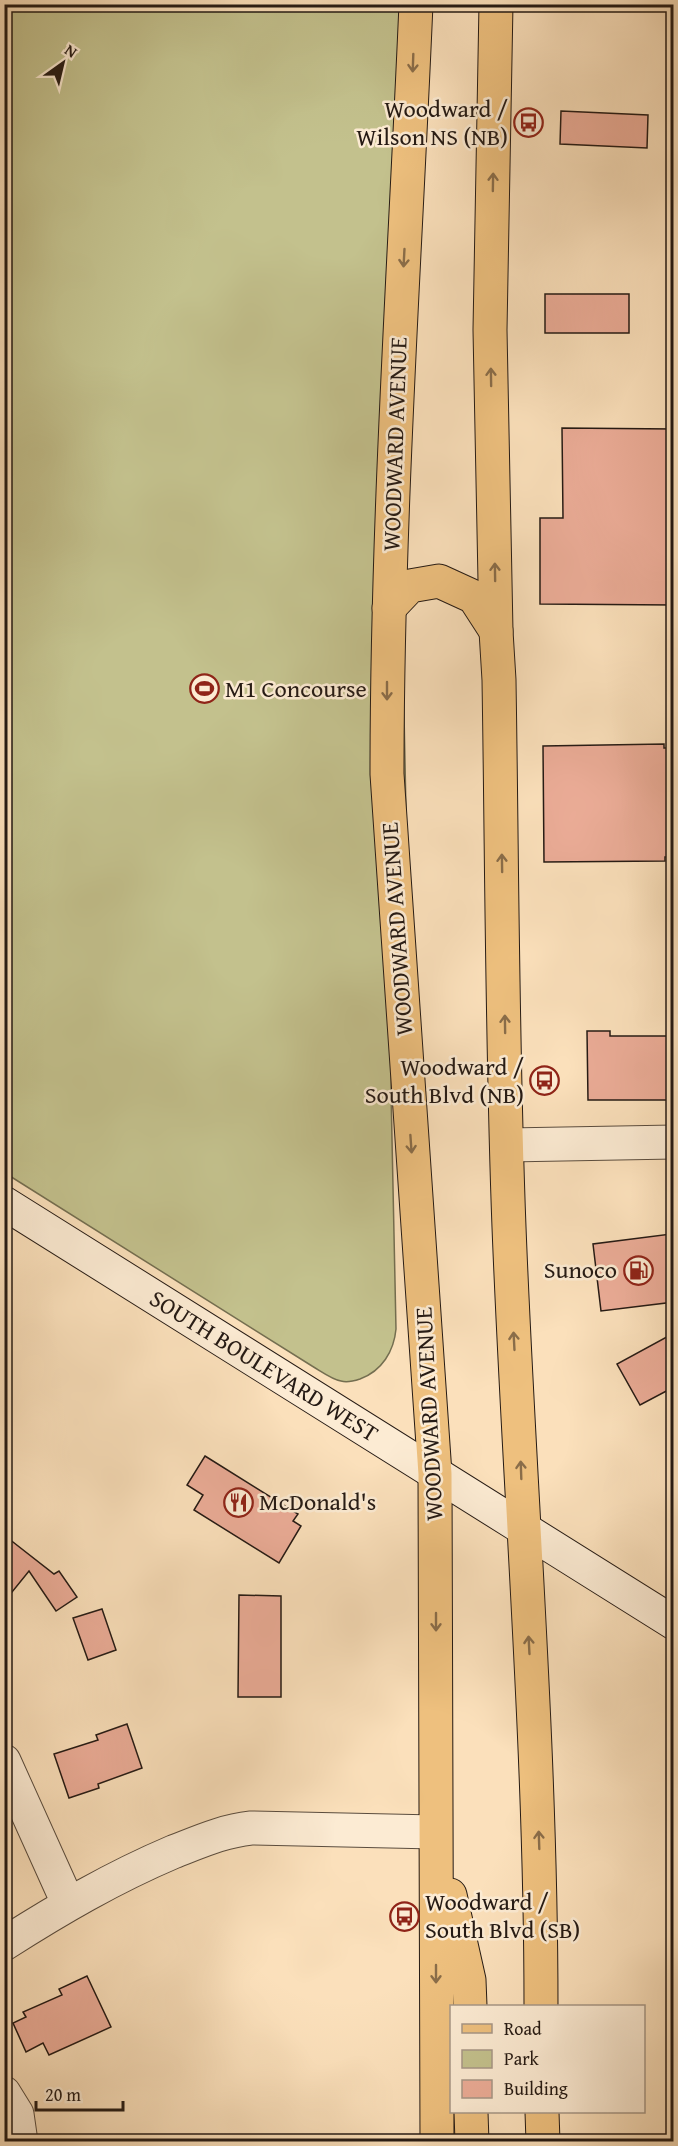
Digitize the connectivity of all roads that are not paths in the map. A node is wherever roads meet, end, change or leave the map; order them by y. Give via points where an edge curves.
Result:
1 (416, 4) edge
2 (495, 4) edge
3 (389, 608) junction
4 (496, 631) junction
5 (674, 1142) edge
6 (507, 1145) junction
7 (4, 1203) edge
8 (435, 1474) junction
9 (523, 1528) junction
10 (674, 1623) edge
11 (4, 1761) edge
12 (435, 1832) junction
13 (68, 1903) junction
14 (4, 1944) edge
15 (470, 2005) edge
16 (541, 2005) edge
17 (4, 2093) edge
18 (471, 2113) edge
19 (542, 2113) edge
20 (21, 2142) edge
21 (437, 2142) edge
22 (472, 2142) edge
23 (543, 2142) edge

1 -> 3 main road, WOODWARD AVENUE
4 -> 2 main road via 490,330
3 - 4 main road via 410,586 439,581 474,597
3 -> 8 main road, WOODWARD AVENUE via 387,774
6 -> 4 main road
5 - 6 street
9 -> 6 main road
7 - 8 street, SOUTH BOULEVARD WEST
8 - 9 street, SOUTH BOULEVARD WEST
8 -> 12 main road, WOODWARD AVENUE
9 - 10 street, SOUTH BOULEVARD WEST
16 -> 9 main road via 538,1801
11 - 13 street
12 - 13 street via 237,1830 209,1837 143,1865
12 - 15 main road via 469,1980
12 -> 21 main road, WOODWARD AVENUE
13 - 14 street
17 - 20 street via 16,2115
18 - 22 main road
19 - 23 main road

